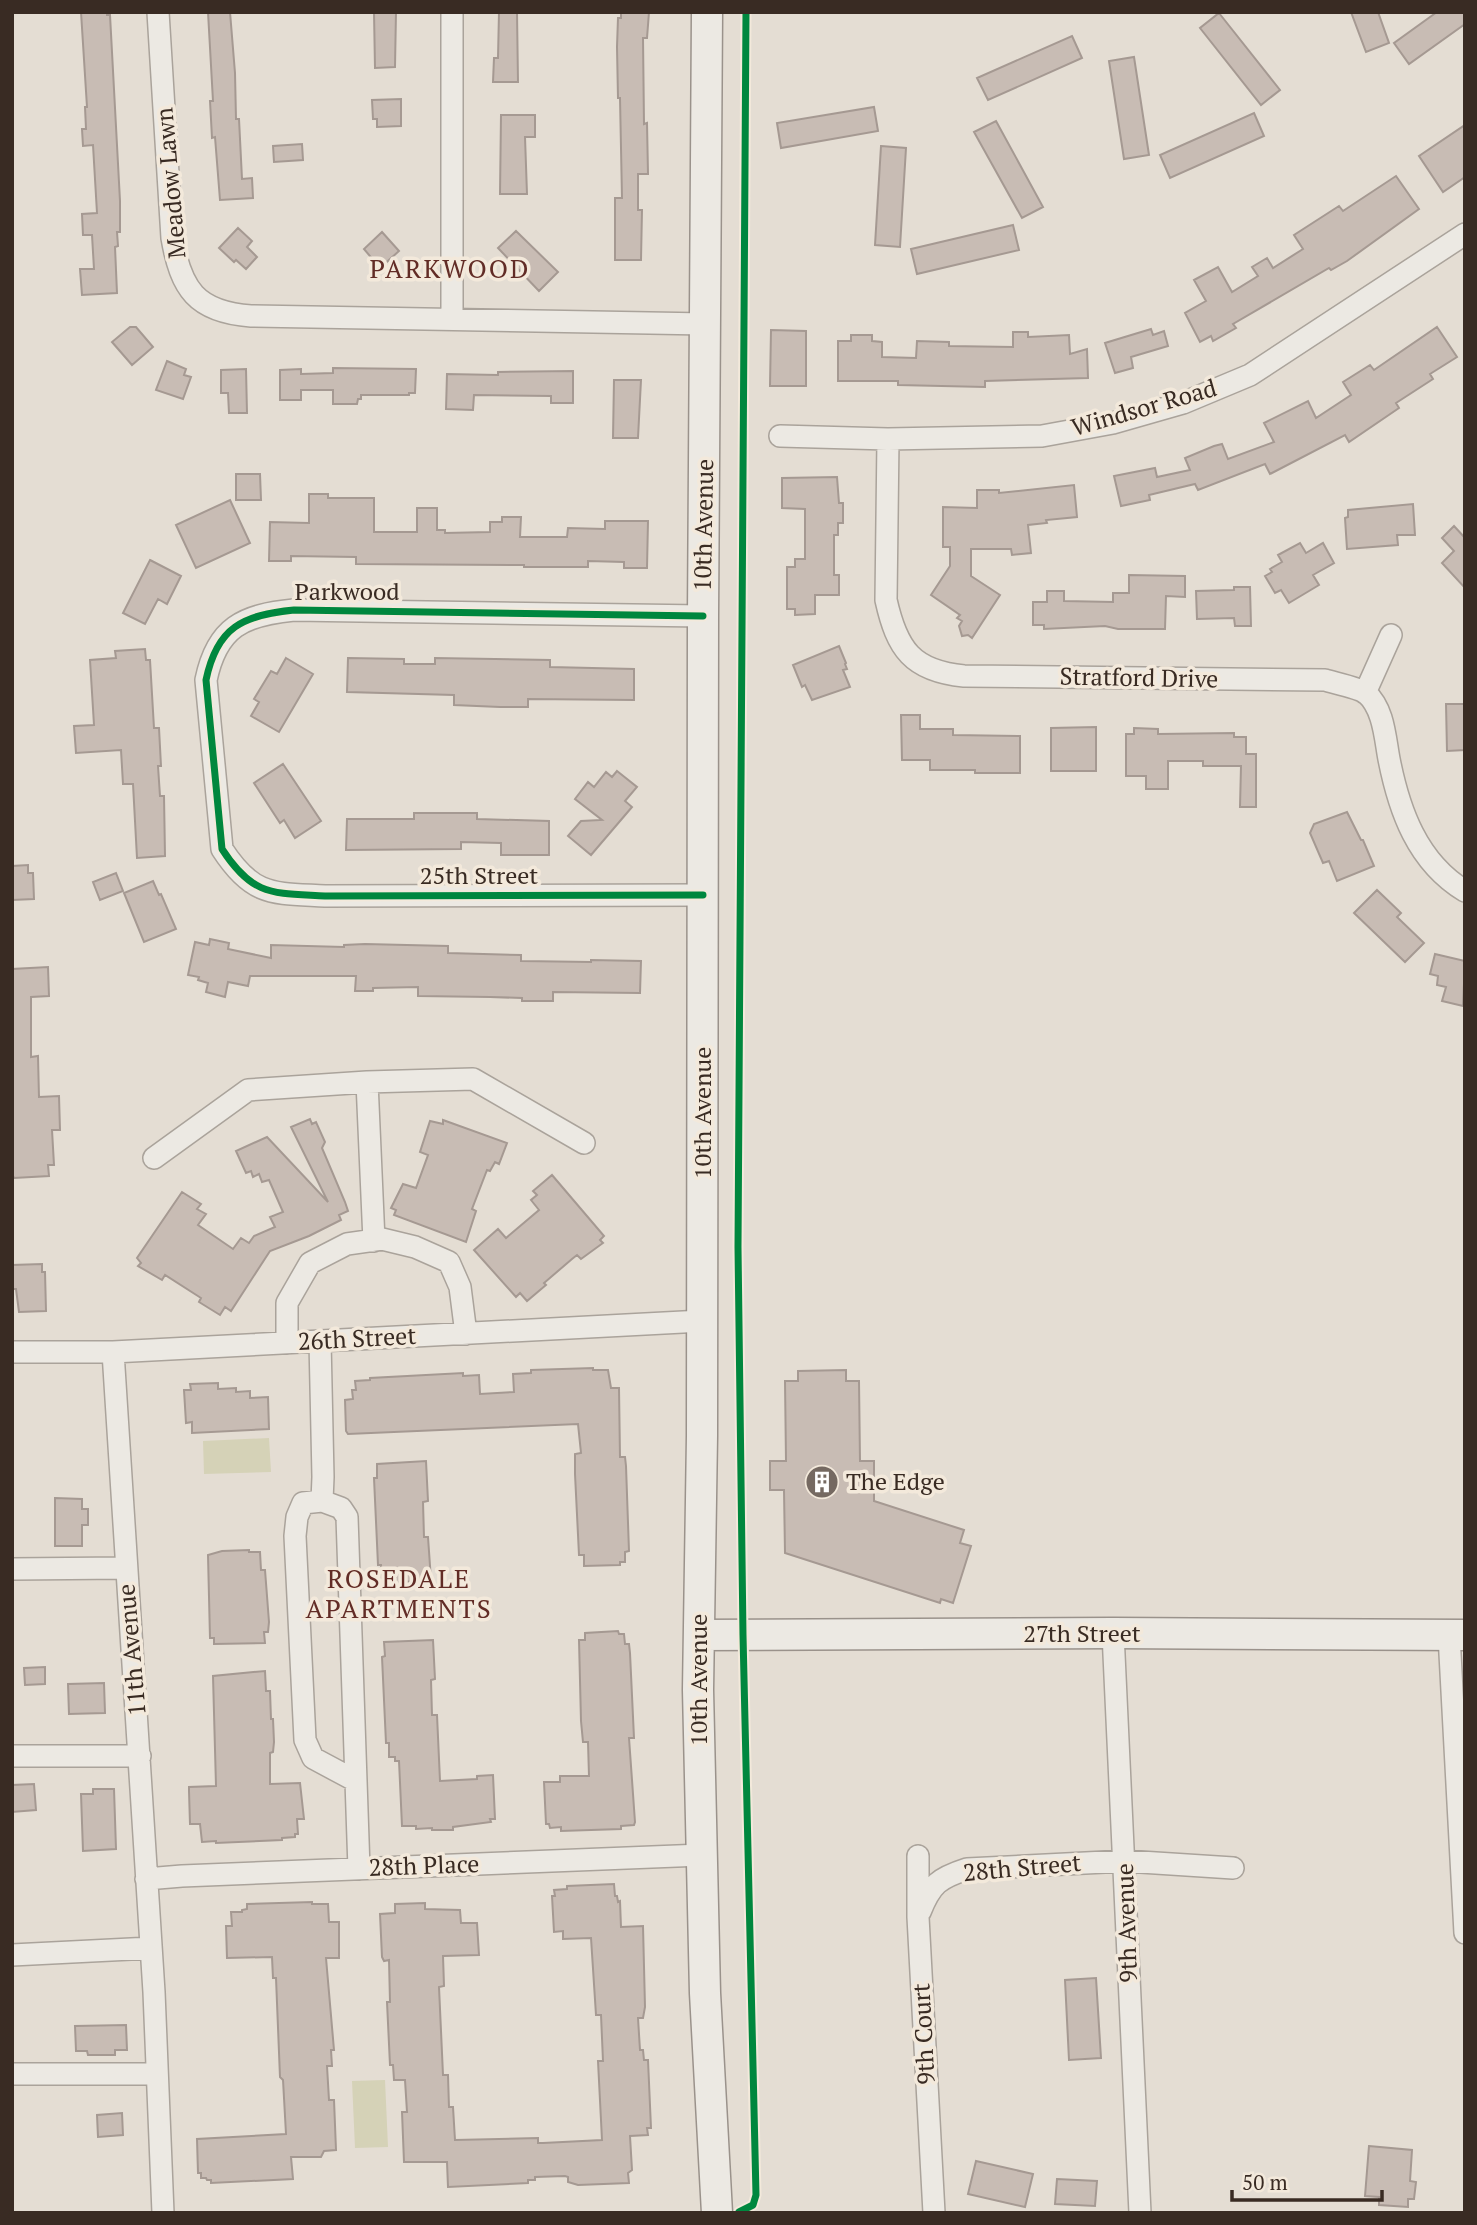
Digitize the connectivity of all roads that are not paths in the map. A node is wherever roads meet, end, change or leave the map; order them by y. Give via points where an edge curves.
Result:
1 (158, 12) edge
2 (452, 12) edge
3 (707, 12) edge
4 (1465, 234) edge
5 (452, 318) junction
6 (706, 324) junction
7 (780, 436) dead end
8 (888, 439) junction
9 (703, 616) junction
10 (1391, 635) dead end
11 (1365, 693) junction
12 (255, 886) joint
13 (1465, 891) edge
14 (704, 895) junction
15 (367, 1082) junction
16 (584, 1143) dead end
17 (154, 1158) dead end
18 (374, 1241) junction
19 (702, 1321) junction
20 (466, 1334) junction
21 (320, 1341) junction
22 (287, 1343) junction
23 (12, 1352) edge
24 (113, 1352) junction
25 (322, 1501) junction
26 (125, 1568) junction
27 (12, 1569) edge
28 (1113, 1633) junction
29 (699, 1635) junction
30 (1457, 1636) edge
31 (12, 1756) edge
32 (140, 1756) junction
33 (356, 1781) junction
34 (702, 1855) junction
35 (918, 1856) dead end
36 (1125, 1861) junction
37 (359, 1868) junction
38 (1233, 1868) dead end
39 (146, 1879) junction
40 (918, 1917) junction
41 (1465, 1933) edge
42 (151, 1948) junction
43 (12, 1955) edge
44 (12, 2074) edge
45 (157, 2074) junction
46 (163, 2213) edge
47 (718, 2213) edge
48 (934, 2213) edge
49 (1140, 2213) edge

1 - 5 street, Meadow Lawn via 172,237 186,286 204,304 226,314
2 - 5 street
3 - 6 main road, 10th Avenue
4 - 8 street, Windsor Road via 1250,375 1183,403 1113,423 1042,436
5 - 6 street, Meadow Lawn
6 - 9 main road, 10th Avenue
7 - 8 street, Windsor Road
8 - 11 street, Stratford Drive via 886,600 901,646 918,663 939,674 964,676 1325,680
9 - 12 street, Parkwood via 294,610 246,620 225,635 211,656 206,680 222,849 235,870
9 - 14 main road, 10th Avenue
10 - 11 street
11 - 13 street via 1380,715 1410,830 1439,870
12 - 14 street, 25th Street via 278,893 326,896
14 - 19 main road, 10th Avenue
15 - 16 street via 473,1079
15 - 17 street via 248,1090
15 - 18 street
18 - 20 street via 415,1247 449,1262 460,1287
18 - 22 street via 347,1244 310,1263 287,1303
19 - 20 street, 26th Street
19 - 29 main road, 10th Avenue
20 - 21 street, 26th Street
21 - 22 street, 26th Street
21 - 25 street
22 - 24 street, 26th Street
23 - 24 street, 26th Street
24 - 26 street, 11th Avenue
25 - 33 street via 341,1508 346,1517
25 - 33 street via 303,1503 295,1536 305,1740 313,1758
26 - 27 street
26 - 32 street, 11th Avenue
28 - 29 main road, 27th Street
28 - 30 main road, 27th Street
28 - 36 street, 9th Avenue
29 - 34 main road, 10th Avenue
30 - 41 street
31 - 32 street
32 - 39 street, 11th Avenue
33 - 37 street
34 - 37 street, 28th Place
34 - 47 main road, 10th Avenue
35 - 40 street, 9th Court
36 - 38 street, 28th Street
36 - 40 street, 28th Street via 967,1869 944,1877 927,1895
36 - 49 street, 9th Avenue
37 - 39 street, 28th Place
39 - 42 street, 11th Avenue
40 - 48 street, 9th Court
42 - 43 street
42 - 45 street, 11th Avenue
44 - 45 street
45 - 46 street

